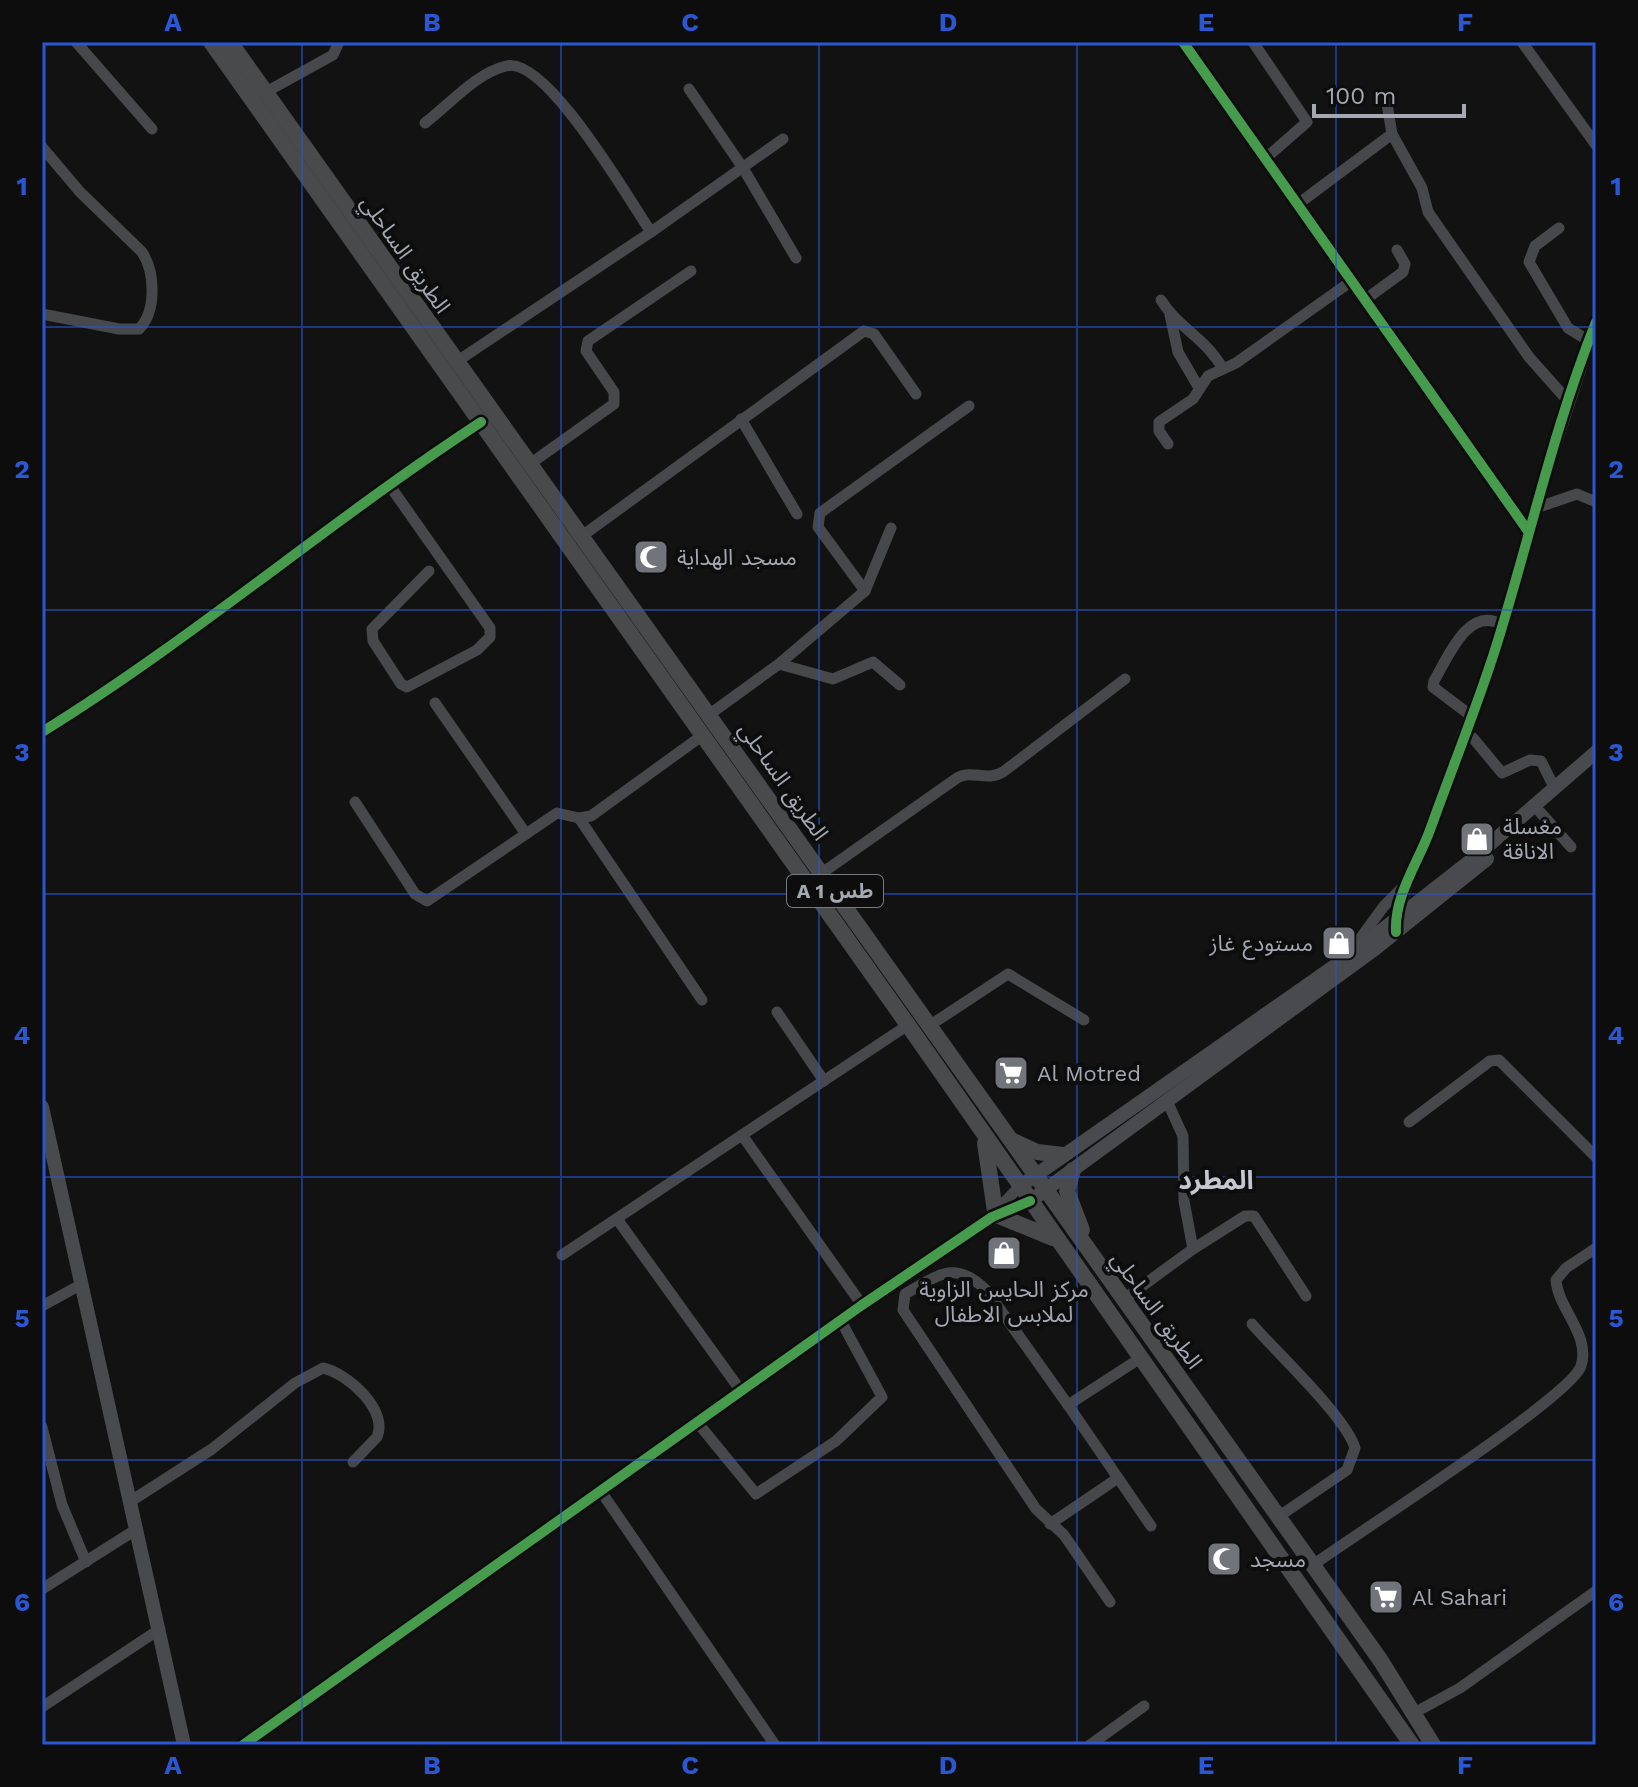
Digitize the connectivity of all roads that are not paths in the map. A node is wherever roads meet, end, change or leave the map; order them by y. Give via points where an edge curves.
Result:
1 (76, 42) edge
2 (211, 42) edge
3 (230, 42) edge
4 (339, 42) edge
5 (1183, 42) edge
6 (1253, 42) edge
7 (1522, 42) edge
8 (689, 89) dead end
9 (266, 92) junction
10 (1386, 98) dead end
11 (425, 123) dead end
12 (152, 129) dead end
13 (1392, 134) junction
14 (783, 139) dead end
15 (1596, 145) edge
16 (42, 147) edge
17 (1266, 158) junction
18 (743, 168) junction
19 (1298, 204) junction
20 (1559, 228) dead end
21 (651, 232) junction
22 (1397, 250) dead end
23 (796, 258) dead end
24 (691, 271) dead end
25 (1353, 280) junction
26 (1366, 299) junction
27 (1161, 300) dead end
28 (42, 314) edge
29 (1170, 315) junction
30 (1596, 322) edge
31 (1589, 341) junction
32 (456, 362) junction
33 (1223, 369) junction
34 (1199, 388) junction
35 (916, 394) dead end
36 (1568, 401) junction
37 (969, 406) dead end
38 (741, 419) junction
39 (481, 422) junction
40 (1168, 444) dead end
41 (530, 464) junction
42 (390, 486) junction
43 (1596, 502) edge
44 (1536, 508) junction
45 (797, 514) dead end
46 (891, 528) dead end
47 (1528, 531) junction
48 (582, 536) junction
49 (429, 571) dead end
50 (865, 591) junction
51 (1501, 624) junction
52 (779, 664) junction
53 (1125, 679) dead end
54 (900, 685) dead end
55 (435, 703) dead end
56 (710, 714) junction
57 (1470, 715) junction
58 (42, 732) edge
59 (1463, 734) junction
60 (703, 735) junction
61 (1596, 752) edge
62 (1596, 763) edge
63 (1554, 787) junction
64 (355, 802) dead end
65 (1540, 812) junction
66 (579, 818) junction
67 (526, 834) junction
68 (1571, 847) dead end
69 (822, 873) junction
70 (1406, 884) junction
71 (1396, 926) junction
72 (1349, 956) junction
73 (702, 1000) dead end
74 (777, 1012) dead end
75 (1084, 1020) dead end
76 (908, 1025) junction
77 (929, 1026) junction
78 (824, 1081) junction
79 (1167, 1101) junction
80 (42, 1107) edge
81 (1409, 1122) dead end
82 (742, 1135) junction
83 (984, 1138) junction
84 (1008, 1139) junction
85 (1063, 1155) junction
86 (1596, 1157) edge
87 (1073, 1170) junction
88 (1033, 1175) junction
89 (1019, 1187) junction
90 (1045, 1191) junction
91 (1030, 1201) junction
92 (995, 1215) junction
93 (617, 1219) junction
94 (1055, 1239) junction
95 (1085, 1247) junction
96 (1596, 1248) edge
97 (1193, 1249) junction
98 (562, 1255) dead end
99 (82, 1284) junction
100 (1306, 1296) dead end
101 (1123, 1300) junction
102 (862, 1305) junction
103 (42, 1306) edge
104 (841, 1321) junction
105 (1252, 1324) dead end
106 (1139, 1359) junction
107 (741, 1391) junction
108 (1068, 1405) junction
109 (697, 1422) junction
110 (42, 1427) edge
111 (353, 1462) dead end
112 (1118, 1478) junction
113 (600, 1490) junction
114 (131, 1501) junction
115 (1278, 1517) junction
116 (1050, 1524) junction
117 (1151, 1526) dead end
118 (137, 1529) junction
119 (86, 1562) junction
120 (1313, 1565) junction
121 (42, 1589) edge
122 (1596, 1591) edge
123 (1110, 1602) dead end
124 (160, 1629) junction
125 (1144, 1706) dead end
126 (42, 1707) edge
127 (1414, 1713) junction
128 (185, 1743) edge
129 (243, 1745) edge
130 (775, 1745) edge
131 (1090, 1745) edge
132 (1412, 1745) edge
133 (1433, 1745) edge

1 - 12 street
2 - 39 highway, الطريق الساحلي / A 1 طس
3 - 9 highway, الطريق الساحلي / A 1 طس
4 - 9 street via 333,55
5 - 17 street
6 - 17 street via 1307,122
7 - 15 street
8 - 18 street
9 - 32 highway, الطريق الساحلي / A 1 طس
10 - 13 street
11 - 21 street via 490,72 508,64 526,67 567,107
13 - 19 street
13 - 36 street via 1422,188 1428,212 1472,279
14 - 18 street
16 - 28 street via 142,252 151,284 151,305 139,329
17 - 19 street
18 - 21 street
18 - 23 street
19 - 25 street
20 - 31 street via 1535,246 1529,262 1568,328
21 - 32 street
22 - 26 street via 1405,264 1403,272
24 - 41 street via 588,341 586,351 614,392 614,404
25 - 26 street
25 - 33 street
26 - 47 street
27 - 29 street
29 - 33 street via 1207,343
29 - 34 street via 1178,352
30 - 31 street
31 - 36 street
32 - 41 highway, الطريق الساحلي / A 1 طس
33 - 34 street
34 - 40 street via 1193,399 1159,422
35 - 38 street via 874,334 864,331
36 - 44 street
37 - 50 street via 820,513 818,527
38 - 45 street
38 - 48 street
39 - 42 street
39 - 60 highway, الطريق الساحلي / A 1 طس
41 - 48 highway, الطريق الساحلي / A 1 طس
42 - 49 street via 490,628 490,637 477,650 407,687 373,641 372,629
42 - 58 street
43 - 44 street via 1577,494
44 - 47 street
46 - 50 street
47 - 51 street
48 - 56 highway, الطريق الساحلي / A 1 طس
50 - 52 street
51 - 57 street
51 - 57 street via 1479,618 1434,681 1433,687
52 - 54 street via 833,679 873,662
52 - 56 street
53 - 69 street via 1003,772 990,778 964,774
55 - 67 street
56 - 69 highway, الطريق الساحلي / A 1 طس
57 - 59 street
59 - 63 street via 1473,738 1502,773 1530,760 1541,761
59 - 70 street
60 - 66 street via 591,816
60 - 76 highway, الطريق الساحلي / A 1 طس
61 - 63 main road
62 - 65 main road
63 - 71 main road
64 - 67 street via 415,894 427,901
65 - 68 street
65 - 71 main road
66 - 67 street via 557,813
66 - 73 street
69 - 77 highway, الطريق الساحلي / A 1 طس
70 - 71 street
70 - 72 street
71 - 72 main road
71 - 79 main road
72 - 85 main road
74 - 78 street
75 - 77 street via 1008,974
76 - 78 street
76 - 83 highway, الطريق الساحلي / A 1 طس
77 - 84 highway, الطريق الساحلي / A 1 طس
78 - 82 street
79 - 87 main road
79 - 97 street via 1183,1136 1184,1201
80 - 99 main road
81 - 86 street via 1495,1059 1506,1064
82 - 93 street
82 - 102 street
83 - 89 highway, الطريق الساحلي / A 1 طس
83 - 92 highway
84 - 85 highway via 1037,1152
84 - 88 highway, الطريق الساحلي / A 1 طس
85 - 88 main road
87 - 90 main road
87 - 95 highway via 1067,1191
88 - 89 main road
88 - 90 highway, الطريق الساحلي / A 1 طس
89 - 91 highway, الطريق الساحلي / A 1 طس
89 - 92 street
90 - 91 main road
90 - 95 highway, الطريق الساحلي / A 1 طس
91 - 92 street
91 - 94 highway, الطريق الساحلي / A 1 طس
92 - 94 highway
92 - 102 street
93 - 98 street
93 - 107 street
94 - 106 highway, الطريق الساحلي / A 1 طس
95 - 101 highway, الطريق الساحلي / A 1 طس
96 - 120 street via 1556,1280 1578,1334 1582,1363 1574,1378
97 - 100 street via 1245,1216 1254,1216
97 - 101 street
99 - 103 street
99 - 114 main road
101 - 115 highway, الطريق الساحلي / A 1 طس
102 - 104 street
104 - 107 street
104 - 109 street via 882,1397 826,1448 752,1493
105 - 115 street via 1327,1408 1355,1448 1347,1470
106 - 108 street
106 - 132 highway, الطريق الساحلي / A 1 طس
107 - 109 street
108 - 112 street
108 - 116 street via 973,1277 957,1270 905,1294 903,1310
109 - 113 street
110 - 119 street via 62,1505
111 - 114 street via 377,1437 377,1417 350,1379 323,1368
112 - 116 street
112 - 117 street
113 - 129 street
113 - 130 street
114 - 118 main road
115 - 120 highway, الطريق الساحلي / A 1 طس
116 - 123 street via 1064,1535
118 - 119 street
118 - 124 main road
119 - 121 street
120 - 127 highway, الطريق الساحلي / A 1 طس
122 - 127 street via 1460,1688
124 - 126 street
124 - 128 main road
125 - 131 street
127 - 133 highway, الطريق الساحلي / A 1 طس

